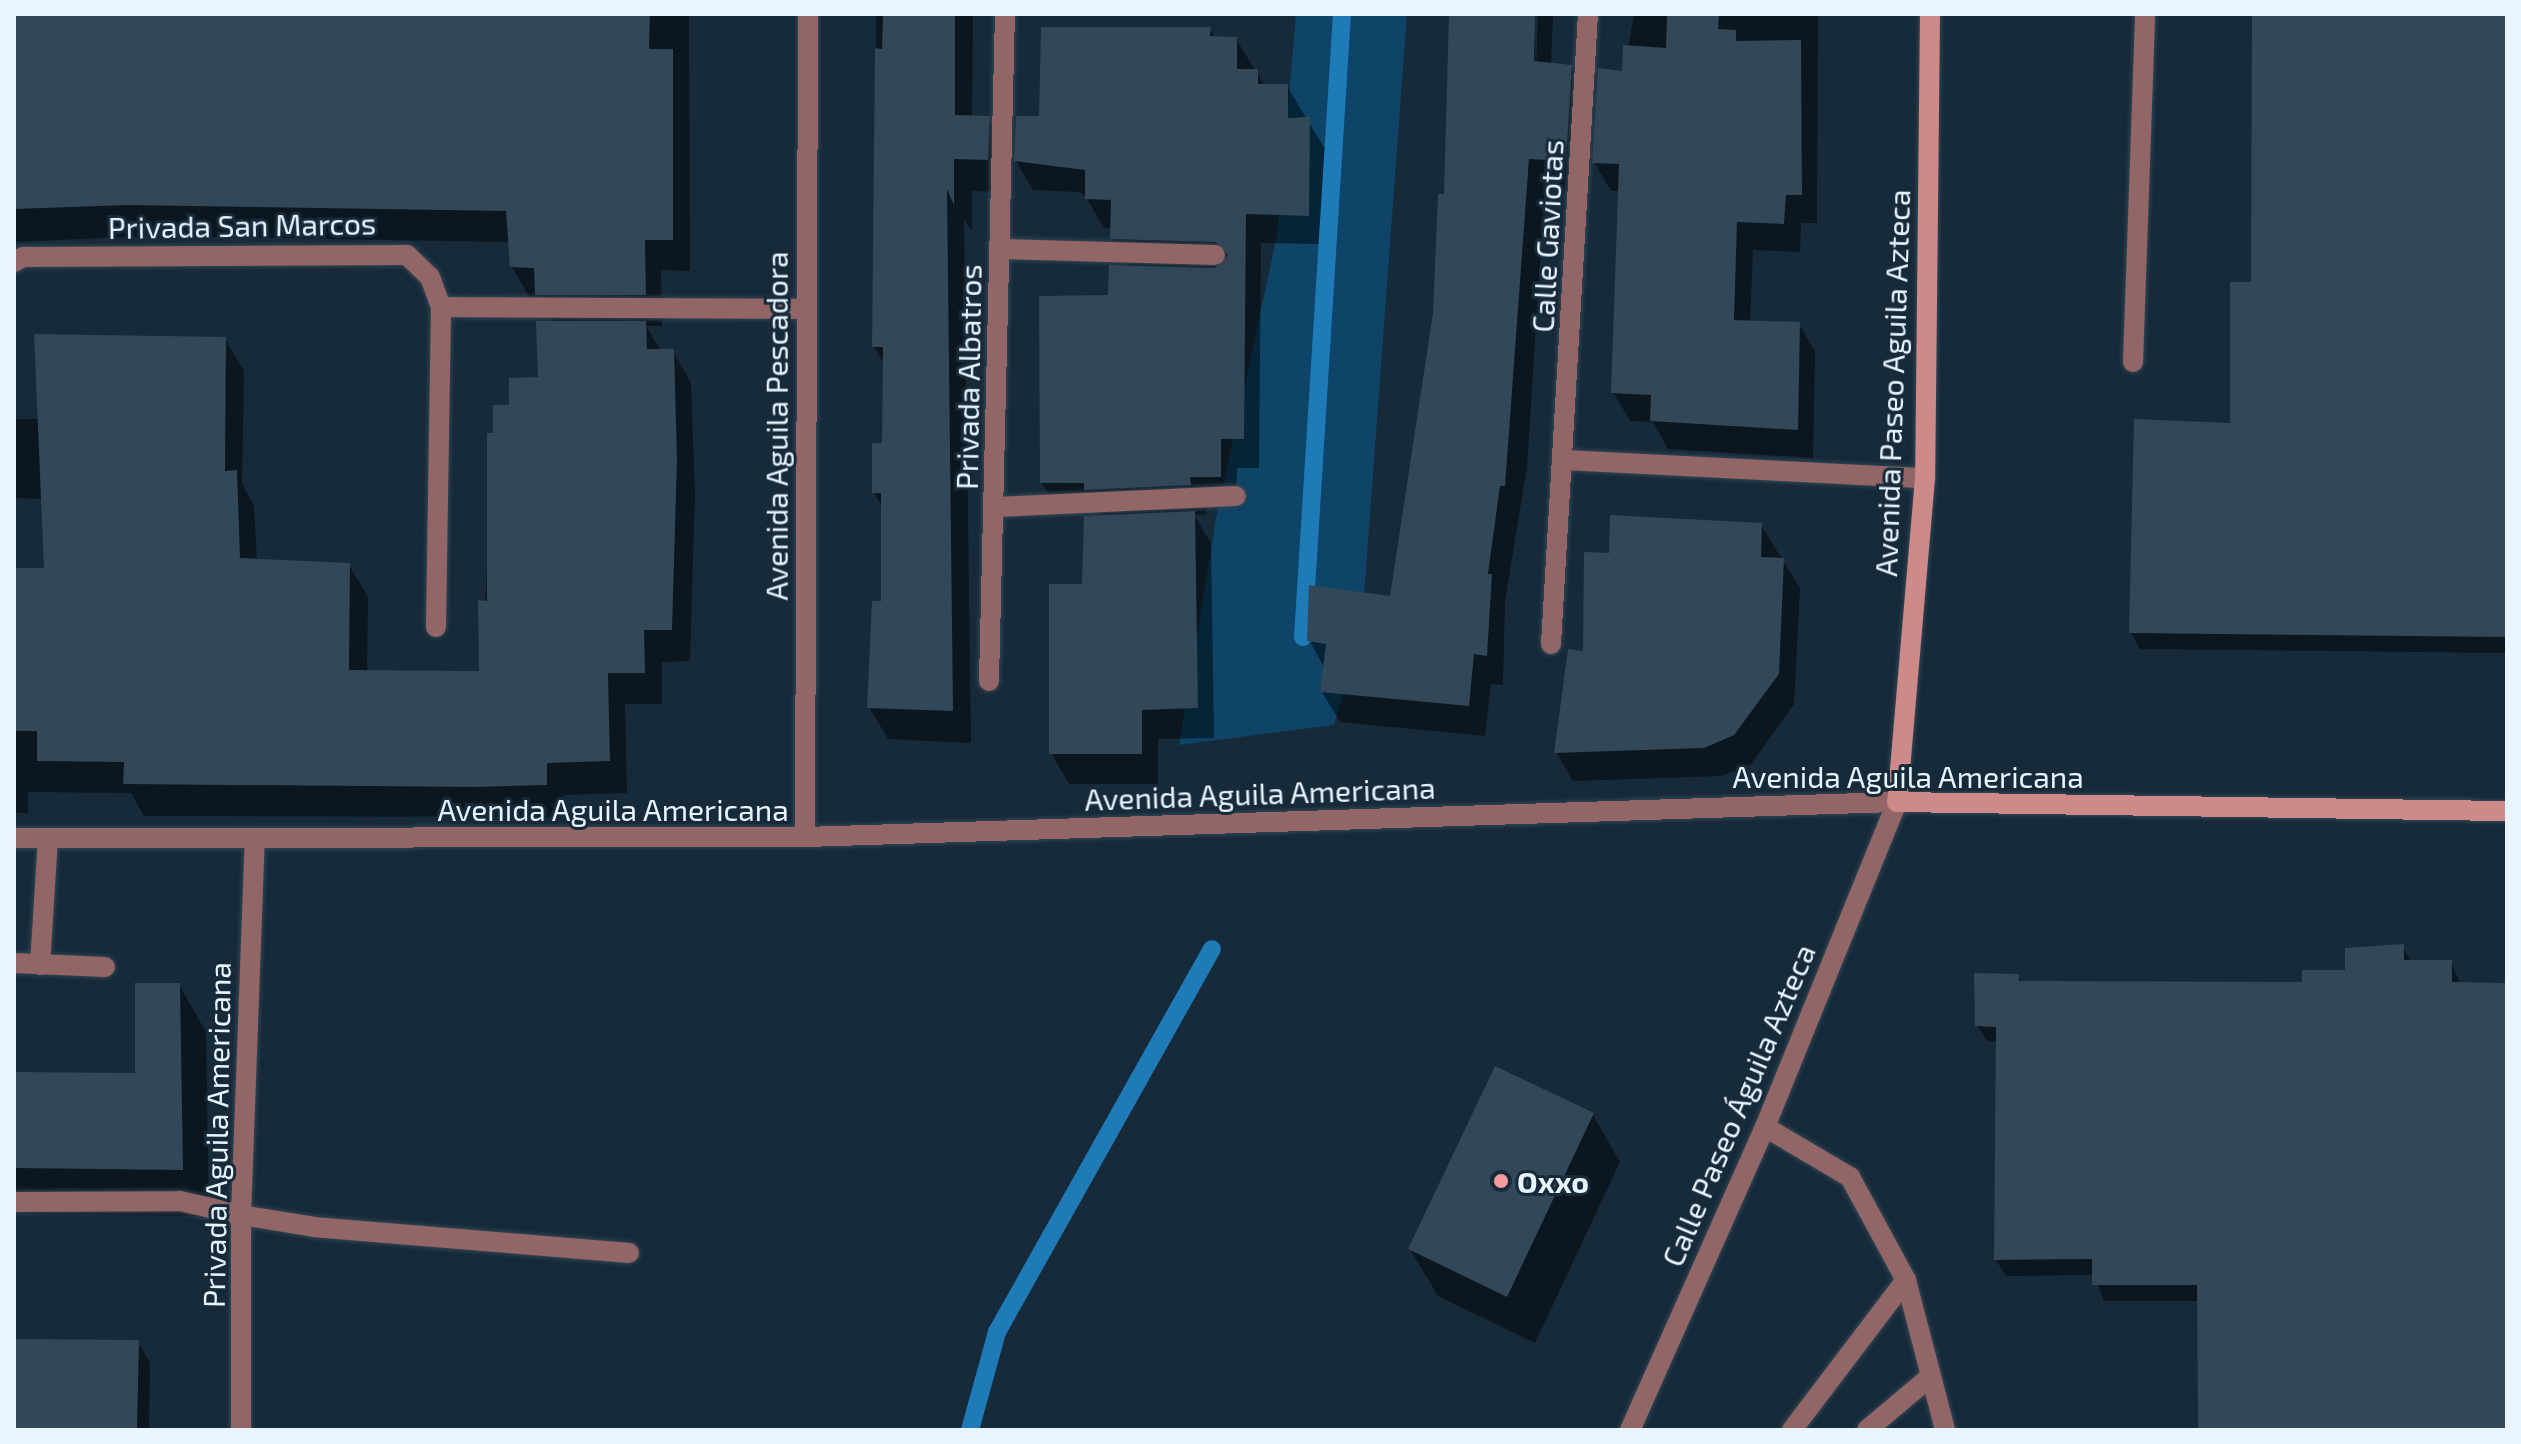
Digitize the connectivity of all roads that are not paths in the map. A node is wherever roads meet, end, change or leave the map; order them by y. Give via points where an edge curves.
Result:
1 (808, 14) edge
2 (1005, 14) edge
3 (1588, 14) edge
4 (1930, 14) edge
5 (2145, 14) edge
6 (1002, 249) junction
7 (1215, 255) dead end
8 (14, 262) edge
9 (441, 307) junction
10 (806, 309) junction
11 (2133, 362) dead end
12 (1565, 460) junction
13 (1925, 478) junction
14 (1236, 496) dead end
15 (995, 507) junction
16 (436, 627) dead end
17 (1551, 644) dead end
18 (989, 681) dead end
19 (1897, 802) junction
20 (2507, 811) edge
21 (805, 837) junction
22 (14, 838) edge
23 (48, 838) junction
24 (255, 841) junction
25 (14, 963) edge
26 (40, 965) junction
27 (105, 967) dead end
28 (1765, 1127) junction
29 (14, 1202) edge
30 (241, 1215) junction
31 (629, 1253) dead end
32 (1906, 1280) junction
33 (1930, 1377) junction
34 (241, 1430) edge
35 (1630, 1430) edge
36 (1792, 1430) edge
37 (1867, 1430) edge
38 (1945, 1430) edge

1 - 10 street, Avenida Aguila Pescadora
2 - 6 street, Privada Albatros
3 - 12 street, Calle Gaviotas
4 - 13 main road, Avenida Paseo Aguila Azteca
5 - 11 street
6 - 7 street, Privada Albatros
6 - 15 street, Privada Albatros
8 - 9 street, Privada San Marcos via 23,257 384,252 407,255 430,277
9 - 10 street
9 - 16 street, Privada San Marcos
10 - 21 street, Avenida Aguila Pescadora
12 - 13 street
12 - 17 street, Calle Gaviotas
13 - 19 main road, Avenida Paseo Aguila Azteca
14 - 15 street, Privada Albatros
15 - 18 street, Privada Albatros
19 - 20 main road, Avenida Aguila Americana
19 - 21 street, Avenida Aguila Americana
19 - 28 street, Calle Paseo Águila Azteca
21 - 24 street, Avenida Aguila Americana
22 - 23 street, Avenida Aguila Americana
23 - 24 street, Avenida Aguila Americana
23 - 26 street
24 - 30 street, Privada Aguila Americana
25 - 26 street
26 - 27 street
28 - 32 street via 1850,1177
28 - 35 street, Calle Paseo Águila Azteca
29 - 30 street via 180,1201
30 - 31 street via 314,1227
30 - 34 street, Privada Aguila Americana
32 - 33 street
32 - 36 street
33 - 37 street
33 - 38 street

